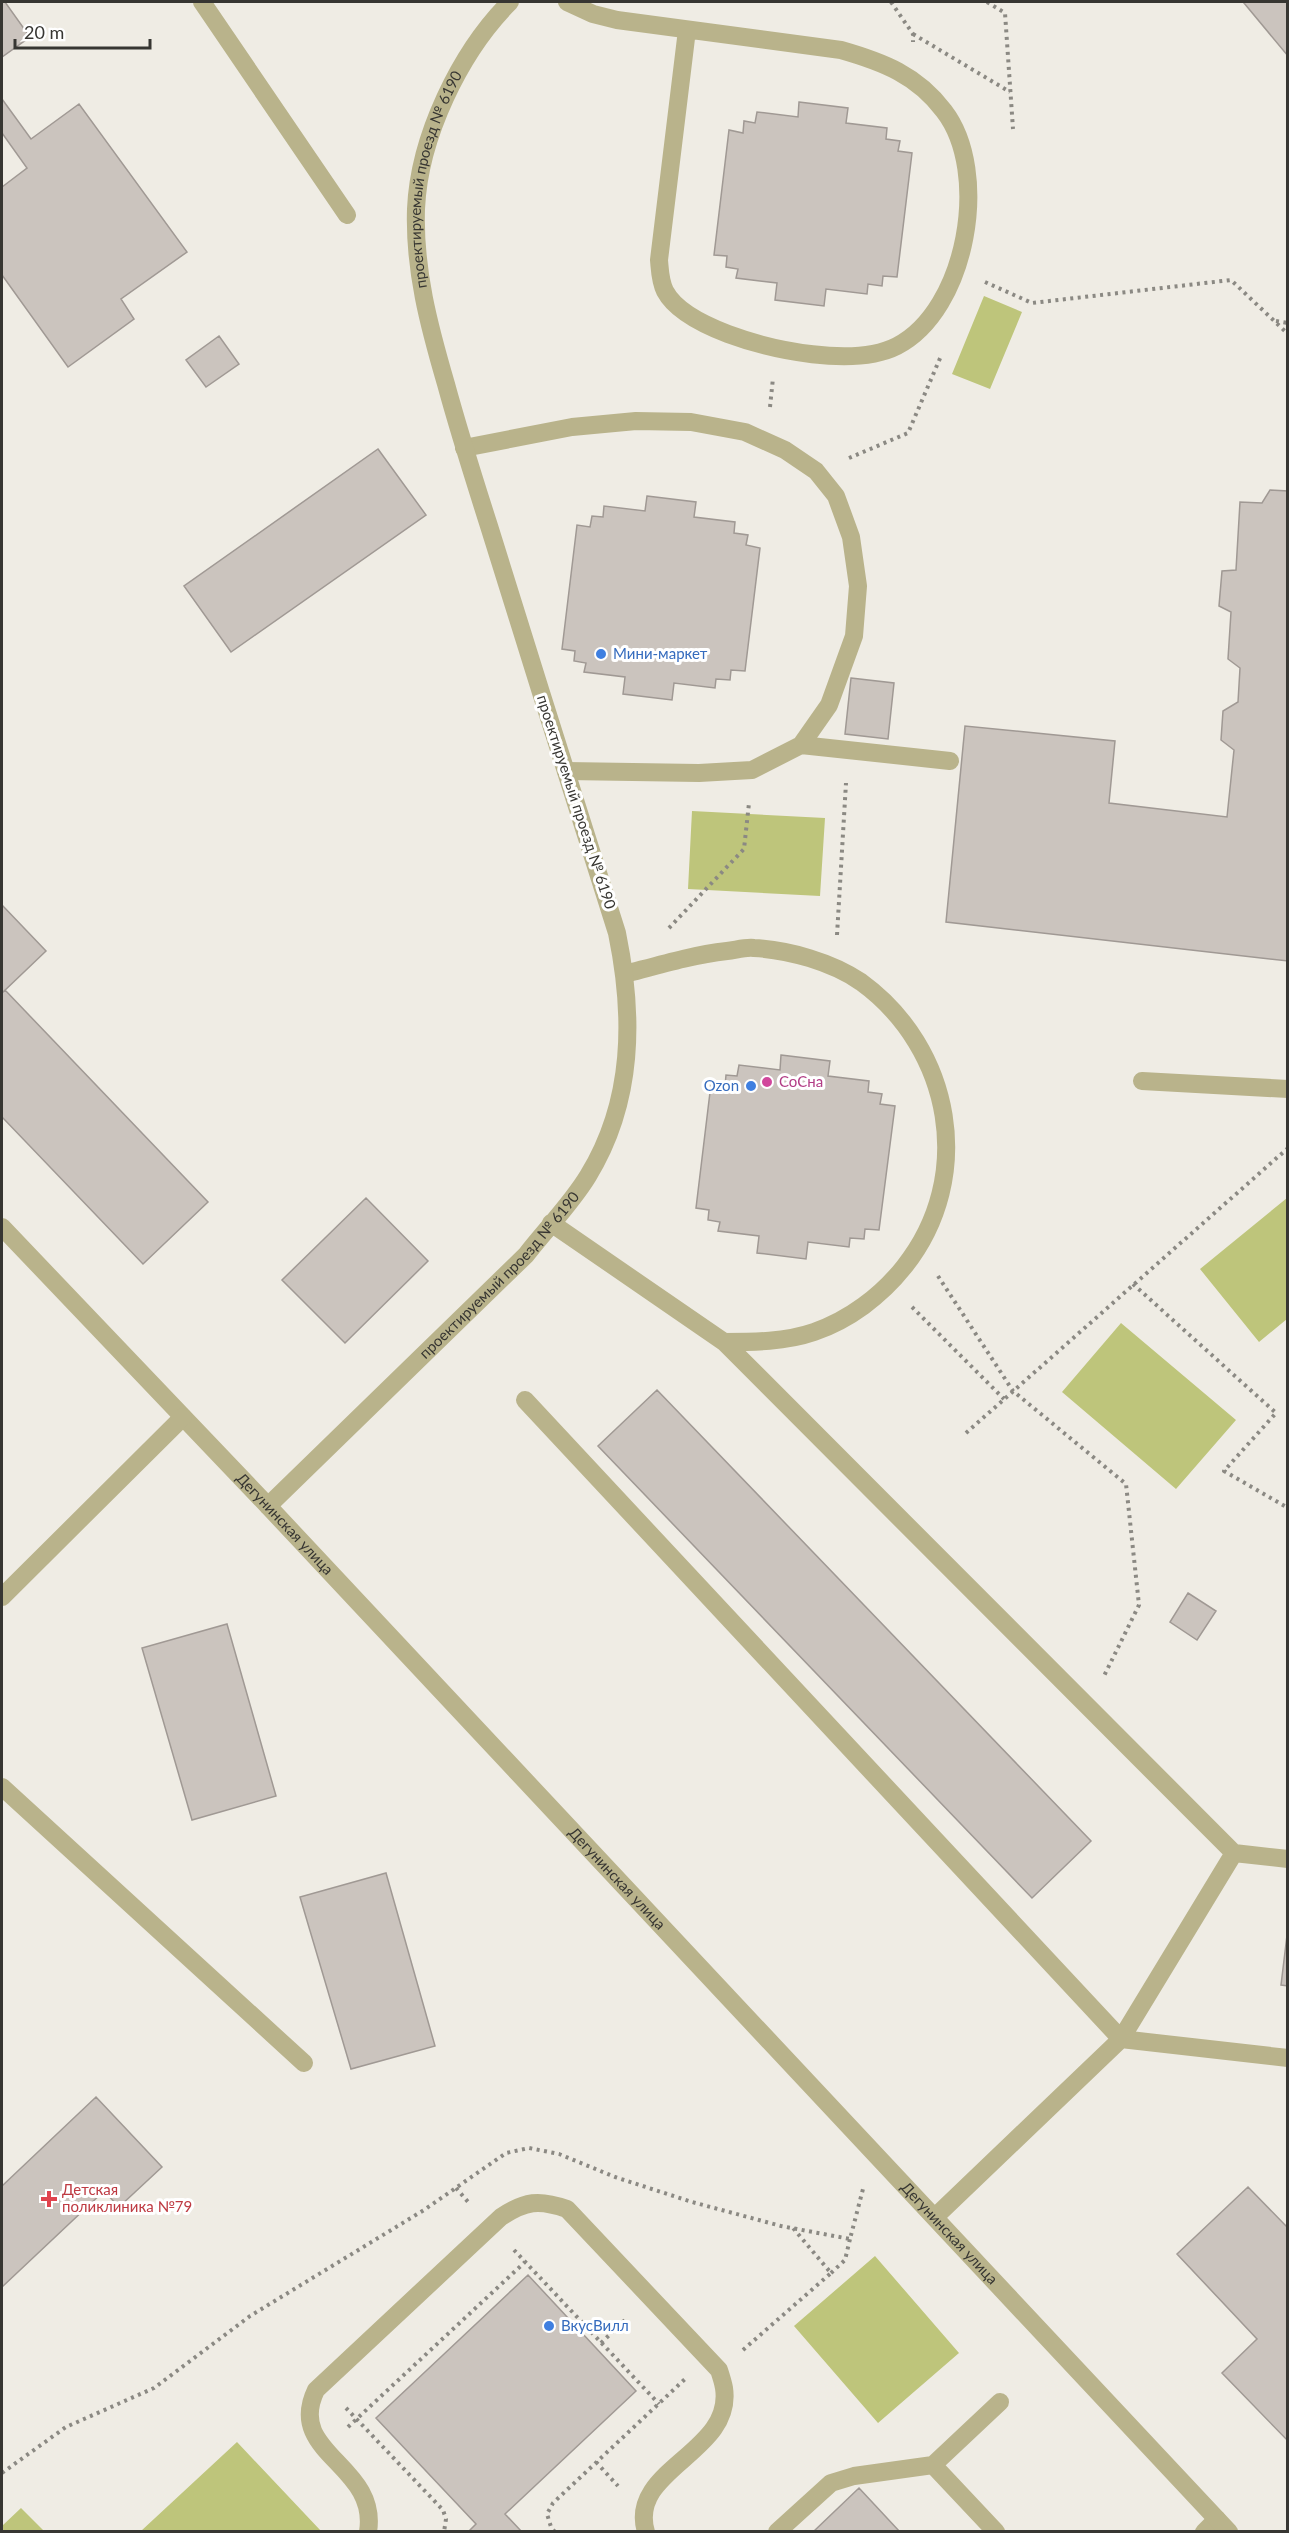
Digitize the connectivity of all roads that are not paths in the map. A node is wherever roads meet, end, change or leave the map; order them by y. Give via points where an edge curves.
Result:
1 (202, 2) edge
2 (510, 2) edge
3 (567, 2) edge
4 (687, 30) junction
5 (347, 215) dead end
6 (464, 448) junction
7 (801, 745) junction
8 (950, 761) dead end
9 (566, 771) junction
10 (625, 974) junction
11 (1142, 1081) dead end
12 (1287, 1089) edge
13 (551, 1223) junction
14 (2, 1227) edge
15 (724, 1342) junction
16 (525, 1400) dead end
17 (183, 1417) junction
18 (268, 1506) junction
19 (2, 1597) edge
20 (2, 1787) edge
21 (1234, 1853) junction
22 (1287, 1859) edge
23 (1121, 2039) junction
24 (1287, 2058) edge
25 (304, 2063) dead end
26 (934, 2217) junction
27 (1000, 2402) dead end
28 (933, 2465) junction
29 (1223, 2525) edge
30 (368, 2532) edge
31 (646, 2532) edge
32 (777, 2532) edge
33 (996, 2532) edge
34 (1203, 2532) edge

1 - 5 street
2 - 6 street, проектируемый проезд № 6190 via 476,43 436,118 416,206 422,296
3 - 4 street via 617,20
4 - 4 street via 659,260 666,293 680,308 712,328 776,348 841,356 871,354 896,346 936,310 958,260 965,231 967,173 960,141 946,113 928,91 878,60 808,45
6 - 7 street via 572,428 636,421 691,422 745,432 785,450 816,471 836,496 850,537 858,586 854,636 829,705
6 - 9 street, проектируемый проезд № 6190
7 - 8 street
7 - 9 street via 752,770
9 - 10 street, проектируемый проезд № 6190 via 617,933
10 - 13 street, проектируемый проезд № 6190 via 627,1062 618,1101 588,1176
10 - 15 street via 693,955 753,948 812,958 860,982 900,1017 929,1062 944,1112 947,1158 939,1204 920,1248 890,1285 855,1313 814,1332 770,1342
11 - 12 street
13 - 15 street
13 - 18 street, проектируемый проезд № 6190 via 526,1255
14 - 17 street, Дегунинская улица
15 - 21 street
16 - 23 street
17 - 18 street, Дегунинская улица
17 - 19 street
18 - 26 street, Дегунинская улица
20 - 25 street
21 - 22 street
21 - 23 street
23 - 24 street
23 - 26 street
26 - 29 street, Дегунинская улица
27 - 28 street
28 - 32 street via 831,2483
28 - 33 street
29 - 34 street
30 - 31 street via 368,2504 358,2484 315,2438 310,2425 309,2413 316,2390 491,2226 516,2206 549,2202 567,2209 713,2364 724,2389 720,2420 708,2437 650,2492 643,2512

